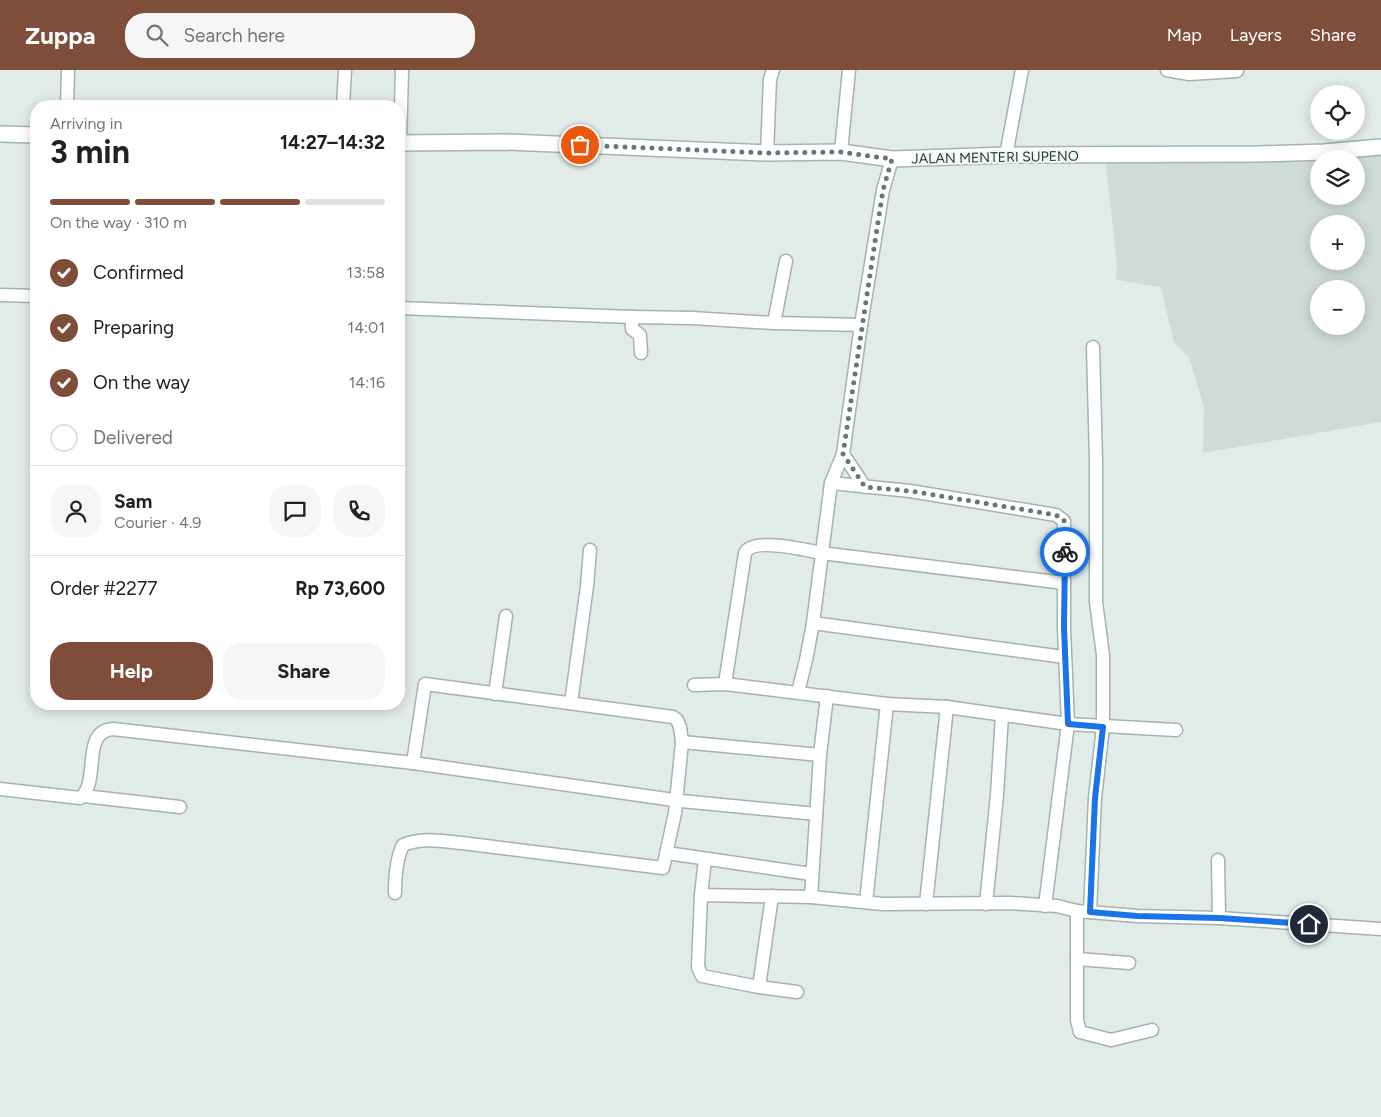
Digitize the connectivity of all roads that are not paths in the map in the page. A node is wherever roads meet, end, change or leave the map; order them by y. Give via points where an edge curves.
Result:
1 (68, 70) edge
2 (344, 70) edge
3 (402, 70) edge
4 (773, 70) edge
5 (849, 70) edge
6 (1022, 70) edge
7 (1168, 70) edge
8 (1237, 71) edge
9 (67, 100) edge
10 (343, 100) edge
11 (401, 100) edge
12 (0, 134) edge
13 (30, 135) edge
14 (405, 143) edge
15 (1381, 147) edge
16 (840, 152) junction
17 (767, 153) junction
18 (1006, 155) junction
19 (892, 159) junction
20 (786, 261) dead end
21 (0, 295) edge
22 (30, 296) edge
23 (405, 308) edge
24 (632, 317) junction
25 (774, 323) junction
26 (861, 326) junction
27 (1093, 347) dead end
28 (642, 353) dead end
29 (843, 454) junction
30 (832, 483) junction
31 (865, 487) junction
32 (590, 550) dead end
33 (821, 553) junction
34 (1064, 582) junction
35 (506, 616) dead end
36 (813, 623) junction
37 (1064, 657) junction
38 (694, 684) dead end
39 (725, 684) junction
40 (798, 692) junction
41 (495, 694) junction
42 (827, 696) junction
43 (571, 703) junction
44 (887, 704) junction
45 (947, 707) junction
46 (1002, 715) junction
47 (1068, 724) junction
48 (1103, 727) junction
49 (1176, 730) dead end
50 (682, 742) junction
51 (820, 754) junction
52 (413, 763) junction
53 (0, 789) edge
54 (84, 796) junction
55 (676, 800) junction
56 (180, 807) dead end
57 (816, 814) junction
58 (667, 853) junction
59 (705, 859) junction
60 (1218, 860) dead end
61 (811, 874) junction
62 (395, 893) dead end
63 (701, 895) junction
64 (772, 896) junction
65 (811, 897) junction
66 (866, 902) junction
67 (926, 904) junction
68 (986, 904) junction
69 (1045, 906) junction
70 (1084, 912) junction
71 (1219, 918) junction
72 (1381, 929) edge
73 (1077, 959) junction
74 (1130, 963) dead end
75 (759, 987) junction
76 (797, 992) dead end
77 (1152, 1030) dead end

1 - 9 street
2 - 10 street
3 - 11 street
4 - 17 street
5 - 16 street
6 - 18 street
7 - 8 street via 1189,74
12 - 13 main road
14 - 17 main road, JALAN MENTERI SUPENO via 506,142
15 - 18 main road, JALAN MENTERI SUPENO via 1258,154
16 - 17 main road, JALAN MENTERI SUPENO
16 - 19 main road, JALAN MENTERI SUPENO
18 - 19 main road, JALAN MENTERI SUPENO
19 - 26 street via 883,190
20 - 25 street
21 - 22 street
23 - 24 street
24 - 25 street
24 - 28 street via 632,329 640,336
25 - 26 street
26 - 29 street
27 - 48 street via 1096,602 1103,655
29 - 30 street
29 - 31 street
30 - 31 street
30 - 33 street
31 - 34 street via 910,491 1056,515 1064,520 1065,528
32 - 43 street
33 - 34 street
33 - 36 street
33 - 39 street via 767,545 747,549
34 - 37 street
35 - 41 street
36 - 37 street
36 - 40 street
37 - 47 street
38 - 39 street
39 - 40 street
40 - 42 street
41 - 43 street
41 - 52 street via 425,684
42 - 44 street
42 - 51 street
43 - 50 street via 673,717 680,727
44 - 45 street
44 - 66 street
45 - 46 street
45 - 67 street
46 - 47 street
46 - 68 street
47 - 48 street
47 - 69 street
48 - 49 street
48 - 70 street
50 - 51 street
50 - 55 street
51 - 57 street
52 - 54 street via 108,729 95,744
52 - 55 street
53 - 54 street via 71,798
54 - 56 street
55 - 57 street
55 - 58 street
57 - 61 street
58 - 59 street
58 - 62 street via 663,868 429,839 414,840 403,844 400,850
59 - 61 street
59 - 63 street
60 - 71 street
61 - 65 street
63 - 64 street
63 - 75 street via 698,967 702,976
64 - 65 street
64 - 75 street
65 - 66 street
66 - 67 street
67 - 68 street
68 - 69 street
69 - 70 street
70 - 71 street
70 - 73 street
71 - 72 street
73 - 74 street
73 - 77 street via 1077,1020 1080,1032 1111,1040
75 - 76 street

